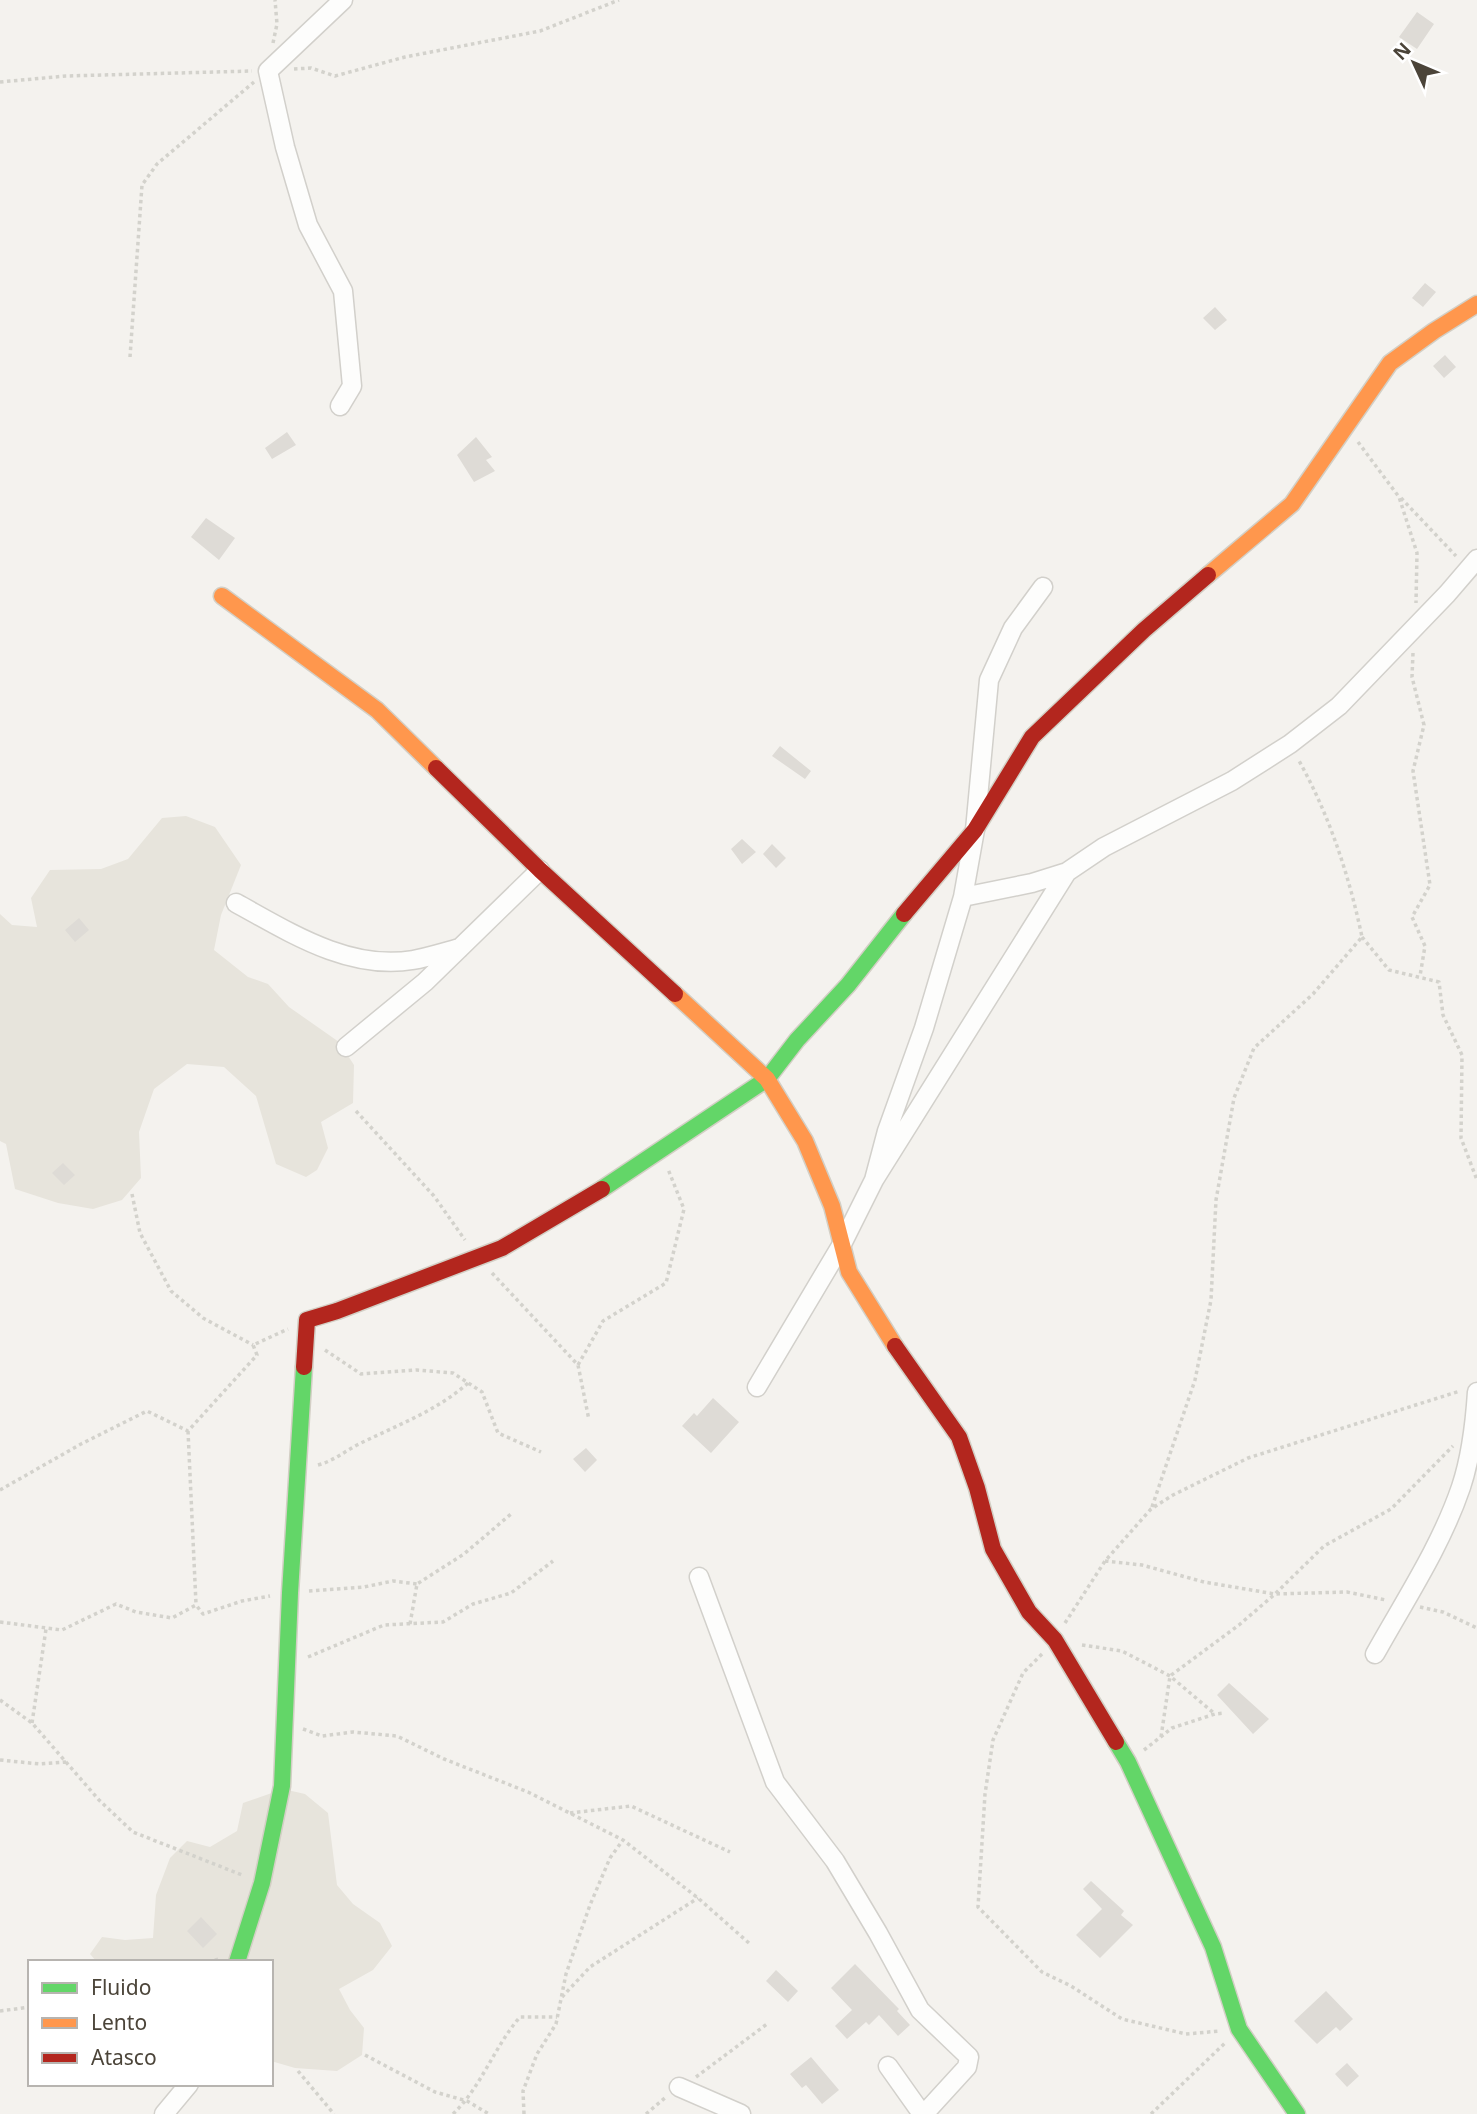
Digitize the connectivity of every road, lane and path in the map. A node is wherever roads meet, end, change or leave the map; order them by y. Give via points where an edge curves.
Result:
1 (275, 0) edge
2 (343, 0) edge
3 (620, 0) edge
4 (268, 71) junction
5 (0, 82) edge
6 (1477, 304) edge
7 (130, 357) dead end
8 (340, 406) dead end
9 (1346, 427) junction
10 (1399, 497) junction
11 (1473, 564) edge
12 (1043, 587) dead end
13 (222, 596) dead end
14 (1415, 627) junction
15 (1290, 744) junction
16 (975, 830) junction
17 (540, 870) junction
18 (1067, 872) junction
19 (963, 897) junction
20 (236, 903) dead end
21 (1362, 937) junction
22 (464, 947) junction
23 (1420, 976) junction
24 (346, 1047) dead end
25 (767, 1079) junction
26 (661, 1151) junction
27 (874, 1180) junction
28 (1477, 1180) edge
29 (132, 1194) dead end
30 (842, 1244) junction
31 (307, 1320) junction
32 (305, 1340) junction
33 (253, 1345) junction
34 (578, 1365) dead end
35 (468, 1383) junction
36 (757, 1387) dead end
37 (1472, 1390) edge
38 (1475, 1421) junction
39 (188, 1431) junction
40 (541, 1452) dead end
41 (299, 1470) junction
42 (0, 1490) edge
43 (1151, 1509) junction
44 (511, 1514) dead end
45 (553, 1561) dead end
46 (1105, 1561) junction
47 (699, 1577) dead end
48 (418, 1584) junction
49 (290, 1593) junction
50 (1275, 1594) junction
51 (1403, 1604) junction
52 (196, 1605) junction
53 (0, 1622) edge
54 (411, 1624) junction
55 (1477, 1628) edge
56 (46, 1629) junction
57 (1055, 1640) junction
58 (1375, 1654) dead end
59 (287, 1666) junction
60 (1170, 1676) junction
61 (0, 1700) edge
62 (1225, 1713) dead end
63 (1215, 1714) junction
64 (285, 1722) junction
65 (32, 1723) junction
66 (1161, 1737) junction
67 (0, 1760) edge
68 (66, 1762) junction
69 (1128, 1762) junction
70 (568, 1813) junction
71 (623, 1840) junction
72 (730, 1852) dead end
73 (262, 1883) junction
74 (698, 1899) junction
75 (750, 1944) dead end
76 (238, 1960) edge
77 (561, 1998) junction
78 (28, 2007) edge
79 (0, 2011) edge
80 (557, 2017) junction
81 (767, 2024) dead end
82 (1240, 2029) junction
83 (365, 2055) dead end
84 (888, 2066) dead end
85 (298, 2071) dead end
86 (187, 2086) edge
87 (678, 2088) junction
88 (467, 2101) junction
89 (164, 2114) edge
90 (334, 2114) edge
91 (453, 2114) edge
92 (489, 2114) edge
93 (524, 2114) edge
94 (646, 2114) edge
95 (741, 2114) edge
96 (923, 2114) edge
97 (1151, 2114) edge
98 (1297, 2114) edge

1 - 4 path via 277,24
2 - 4 street
3 - 4 path via 540,31 405,57 335,76 311,68
4 - 5 path
4 - 7 path via 157,164 142,185
4 - 8 street via 308,225 343,291 352,386
6 - 9 street via 1390,363
9 - 10 path
9 - 16 street via 1292,504 1144,630 1032,737
10 - 11 path
10 - 14 path via 1417,553
11 - 14 street
12 - 16 street via 1013,628 989,680
13 - 17 street via 377,710
14 - 15 street via 1339,706
14 - 23 path via 1412,677 1423,725 1413,771 1430,886 1412,917 1424,946
15 - 18 street
15 - 21 path via 1315,789 1352,891
16 - 19 street
16 - 25 street
17 - 22 street
17 - 25 street
18 - 19 street
18 - 27 street
19 - 27 street
20 - 22 street via 330,951 377,960 411,960
21 - 23 path via 1389,970
21 - 43 path via 1313,994 1254,1048 1234,1098 1216,1200 1211,1300 1195,1380
22 - 24 street
23 - 28 path via 1439,982 1443,1016 1462,1055 1461,1138
25 - 26 street
25 - 30 street via 805,1142 832,1206
26 - 31 street via 502,1248
26 - 34 path via 684,1209 666,1283 603,1321
27 - 30 street
29 - 33 path via 140,1233 172,1291 203,1318
30 - 36 street
30 - 57 street via 849,1272 877,1320 959,1437 993,1549 1029,1612
31 - 32 street
31 - 33 path
32 - 35 path via 361,1374 453,1373
32 - 41 street
33 - 39 path via 257,1355
35 - 40 path via 482,1392 498,1433
35 - 41 path via 449,1400 330,1461
37 - 38 street
37 - 43 path via 1248,1458
38 - 50 path via 1391,1509 1324,1546
38 - 51 street via 1462,1485
39 - 42 path via 148,1411
39 - 52 path
41 - 49 street
43 - 46 path
44 - 48 path via 464,1554
45 - 54 path via 511,1593 473,1604 443,1622
46 - 50 path
46 - 57 path
47 - 96 street via 775,1782 835,1861 920,2010 969,2057 967,2067
48 - 49 path via 393,1581
48 - 54 path
49 - 52 path via 203,1614
49 - 59 street
50 - 51 path via 1347,1592
50 - 60 path
51 - 55 path via 1443,1612
51 - 58 street
52 - 56 path via 172,1618 116,1604 62,1630
53 - 56 path
54 - 59 path via 384,1625
56 - 65 path
57 - 60 path via 1122,1651
57 - 69 street
57 - 82 path via 1023,1673 993,1740 978,1907 1042,1972 1122,2019 1186,2034
59 - 64 street
60 - 63 path
60 - 66 path
61 - 65 path
62 - 63 path
63 - 66 path via 1171,1728
64 - 70 path via 322,1736 353,1732 397,1736 528,1791
64 - 73 street via 282,1786
65 - 68 path
66 - 69 path
67 - 68 path
68 - 73 path via 133,1832
69 - 82 street via 1213,1947
70 - 71 path
70 - 72 path via 631,1806
71 - 74 path
71 - 77 path via 590,1905
73 - 76 street
74 - 75 path
74 - 77 path via 590,1967
77 - 80 path
78 - 79 path
80 - 88 path via 520,2017
80 - 93 path via 523,2091
81 - 87 path
82 - 97 path
82 - 98 street
83 - 88 path via 435,2092
84 - 96 street
85 - 90 path
86 - 89 street
87 - 94 path
87 - 95 street
88 - 91 path
88 - 92 path

